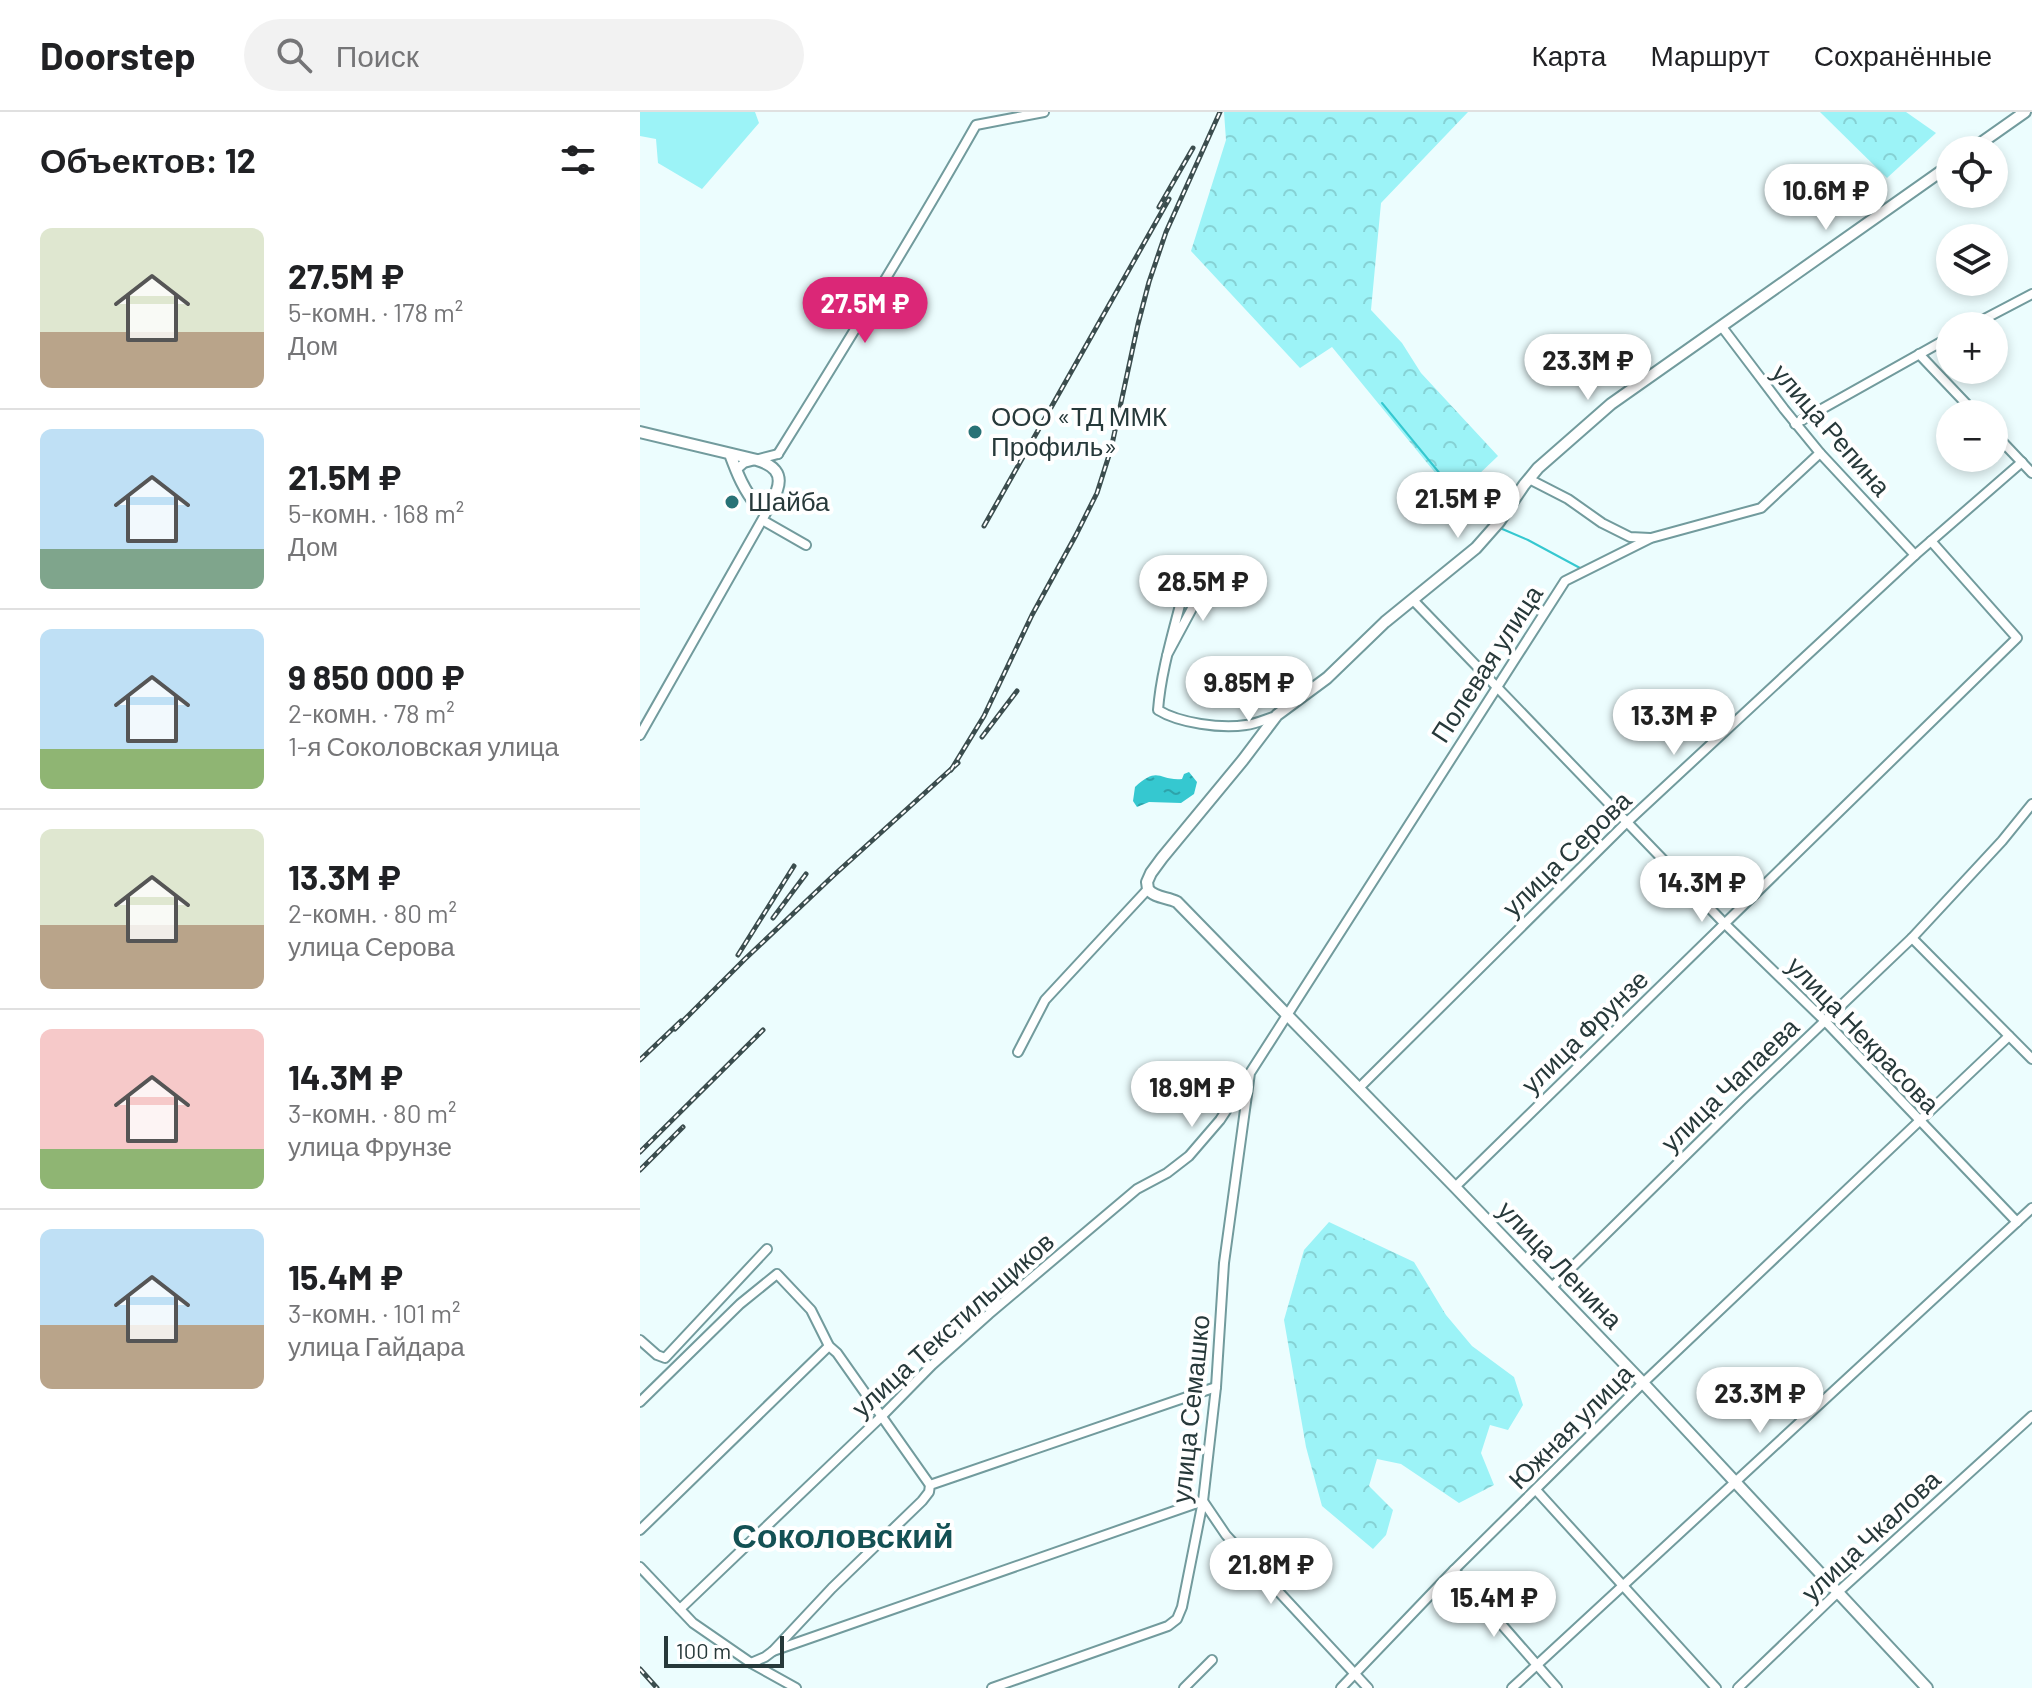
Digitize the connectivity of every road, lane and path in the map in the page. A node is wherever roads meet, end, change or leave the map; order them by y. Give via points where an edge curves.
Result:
1 (1044, 112) edge
2 (2025, 112) edge
3 (1991, 136) edge
4 (1936, 175) edge
5 (2032, 294) edge
6 (1998, 312) edge
7 (1722, 327) junction
8 (1936, 345) edge
9 (1919, 354) junction
10 (1963, 400) edge
11 (1795, 424) junction
12 (640, 432) edge
13 (2008, 448) edge
14 (730, 454) junction
15 (778, 454) junction
16 (1823, 457) junction
17 (757, 460) junction
18 (2022, 462) junction
19 (736, 470) junction
20 (2032, 473) edge
21 (779, 475) junction
22 (1529, 479) junction
23 (774, 499) junction
24 (758, 507) junction
25 (765, 519) junction
26 (1651, 538) junction
27 (1931, 541) junction
28 (806, 545) dead end
29 (1915, 555) junction
30 (1413, 600) junction
31 (1167, 655) junction
32 (1495, 687) junction
33 (1277, 715) junction
34 (640, 735) edge
35 (2032, 804) edge
36 (1626, 823) junction
37 (1148, 889) junction
38 (1725, 924) junction
39 (1912, 938) junction
40 (1288, 1015) junction
41 (1825, 1021) junction
42 (2009, 1036) junction
43 (1018, 1052) dead end
44 (2032, 1059) edge
45 (1250, 1073) junction
46 (1359, 1088) junction
47 (1919, 1121) junction
48 (1455, 1187) junction
49 (2032, 1208) edge
50 (2017, 1222) junction
51 (767, 1249) dead end
52 (1551, 1288) junction
53 (640, 1340) edge
54 (829, 1346) junction
55 (1643, 1383) junction
56 (1216, 1387) junction
57 (640, 1402) edge
58 (882, 1416) junction
59 (2032, 1416) edge
60 (1733, 1482) junction
61 (930, 1485) junction
62 (1536, 1490) junction
63 (1203, 1501) junction
64 (640, 1530) edge
65 (640, 1567) edge
66 (1454, 1570) junction
67 (1623, 1587) junction
68 (1838, 1592) junction
69 (680, 1609) junction
70 (773, 1651) junction
71 (1212, 1660) dead end
72 (751, 1663) junction
73 (1537, 1665) junction
74 (1355, 1674) junction
75 (796, 1688) edge
76 (992, 1688) edge
77 (1184, 1688) edge
78 (1341, 1688) edge
79 (1368, 1688) edge
80 (1512, 1688) edge
81 (1557, 1688) edge
82 (1716, 1688) edge
83 (1738, 1688) edge
84 (1927, 1688) edge

1 - 15 street via 976,125
2 - 3 street
4 - 7 street
5 - 6 street
7 - 11 street, улица Репина
7 - 22 street via 1611,404
8 - 9 street
9 - 10 street
9 - 11 street
11 - 16 street, улица Репина
12 - 14 street
13 - 18 street
14 - 17 street
14 - 19 street
15 - 17 street
15 - 21 street
16 - 26 street, Полевая улица via 1761,508
16 - 29 street, улица Репина
17 - 19 street
17 - 21 street
18 - 20 street
18 - 27 street, улица Серова
19 - 24 street
21 - 23 street
22 - 26 street via 1630,537
22 - 30 street via 1476,548
23 - 24 street
23 - 25 street
24 - 25 street
25 - 28 street
25 - 34 street
26 - 32 street, Полевая улица via 1565,581
27 - 29 street, улица Серова
27 - 38 street, улица Фрунзе via 2017,638
29 - 36 street, улица Серова
30 - 32 street, улица Некрасова
30 - 33 street via 1327,678
31 - 31 street via 1184,596 1190,561 1210,575
31 - 33 street via 1158,710 1169,717 1230,727
32 - 36 street, улица Некрасова
32 - 40 street, Полевая улица
33 - 37 street via 1162,858
35 - 39 street, улица Чапаева
36 - 38 street, улица Некрасова
36 - 46 street, улица Серова
37 - 40 street, улица Ленина via 1177,902
37 - 43 street via 1045,1000
38 - 41 street, улица Некрасова
38 - 48 street, улица Фрунзе
39 - 41 street, улица Чапаева
39 - 42 street
40 - 45 street, улица Семашко
40 - 46 street, улица Ленина
41 - 47 street, улица Некрасова
41 - 52 street, улица Чапаева
42 - 44 street
42 - 47 street, Южная улица
45 - 56 street, улица Семашко via 1224,1263
45 - 58 street, улица Текстильщиков via 1189,1156 1137,1189 1056,1257
46 - 48 street, улица Ленина
47 - 50 street, улица Некрасова
47 - 55 street, Южная улица
48 - 52 street, улица Ленина
49 - 50 street
50 - 60 street
51 - 53 street via 665,1358
52 - 55 street, улица Ленина
54 - 57 street via 811,1310 777,1274
54 - 58 street
54 - 64 street
55 - 60 street, улица Ленина
55 - 62 street, Южная улица
56 - 61 street
56 - 63 street, улица Семашко
58 - 61 street
58 - 69 street, улица Текстильщиков
59 - 68 street, улица Чкалова
60 - 67 street
60 - 68 street, улица Ленина
61 - 70 street via 922,1501
62 - 66 street, Южная улица
62 - 67 street
63 - 70 street
63 - 74 street via 1226,1535
63 - 76 street, улица Семашко via 1177,1619
65 - 69 street
66 - 73 street
66 - 74 street, Южная улица
67 - 73 street
67 - 82 street
68 - 83 street, улица Чкалова
68 - 84 street, улица Ленина
69 - 72 street
70 - 72 street
71 - 77 street
72 - 75 street
73 - 80 street
73 - 81 street
74 - 78 street, Южная улица
74 - 79 street

